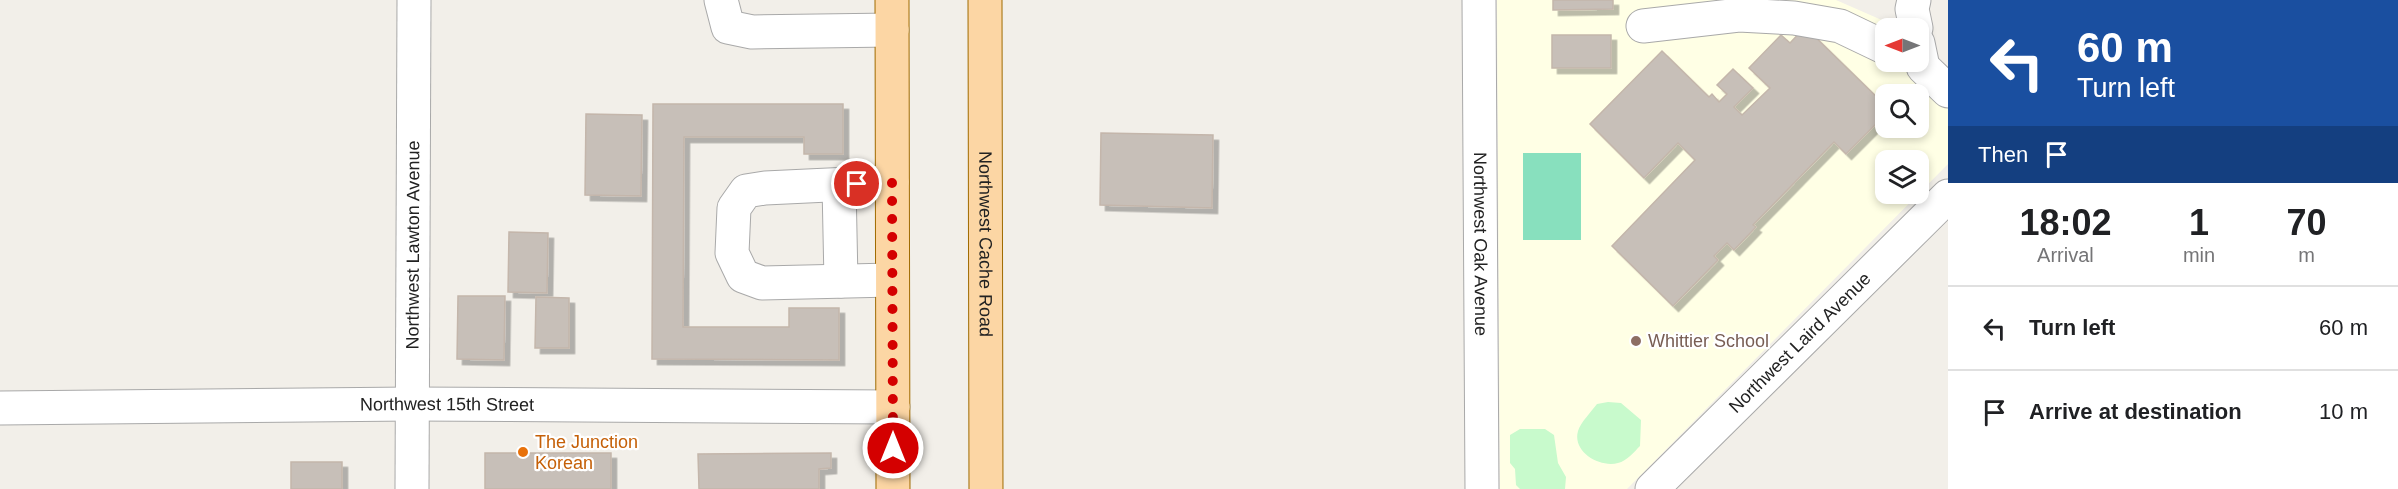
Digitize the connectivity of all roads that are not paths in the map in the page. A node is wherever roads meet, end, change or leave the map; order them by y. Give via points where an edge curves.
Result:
1 (414, 0) edge
2 (721, 0) edge
3 (986, 0) edge
4 (1479, 0) edge
5 (1914, 0) edge
6 (892, 15) edge
7 (1914, 18) edge
8 (1643, 26) dead end
9 (1875, 43) edge
10 (1929, 69) edge
11 (1948, 91) edge
12 (892, 182) junction
13 (839, 185) junction
14 (1948, 196) edge
15 (892, 280) junction
16 (840, 281) junction
17 (412, 404) junction
18 (893, 407) junction
19 (0, 408) edge
20 (412, 489) edge
21 (893, 489) edge
22 (986, 489) edge
23 (1482, 489) edge
24 (1652, 489) edge

1 - 17 street, Northwest Lawton Avenue
2 - 6 street via 728,27 752,32
3 - 22 main road, Northwest Cache Road
4 - 23 street, Northwest Oak Avenue
5 - 7 street
6 - 12 main road
8 - 9 street via 1739,15 1794,18 1840,26
10 - 11 street
12 - 13 street
12 - 15 main road
13 - 16 street
13 - 16 street via 746,191 734,208 732,253 743,276 762,283
14 - 24 street, Northwest Laird Avenue
15 - 16 street
15 - 18 main road
17 - 18 street, Northwest 15th Street
17 - 19 street, Northwest 15th Street
17 - 20 street, Northwest Lawton Avenue
18 - 21 main road

